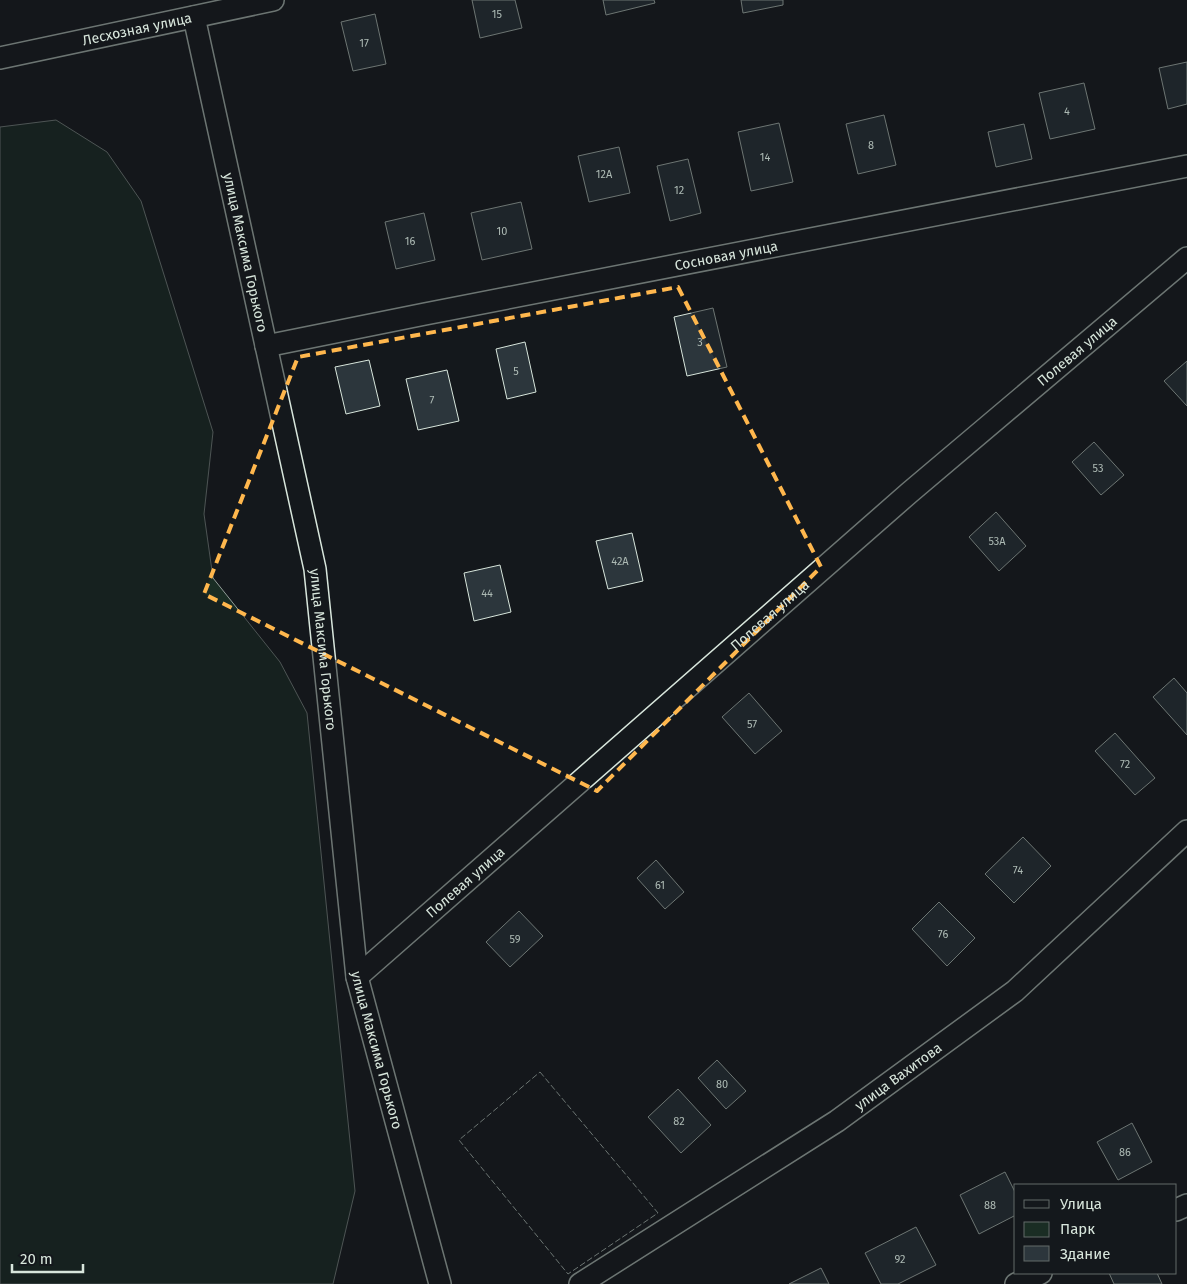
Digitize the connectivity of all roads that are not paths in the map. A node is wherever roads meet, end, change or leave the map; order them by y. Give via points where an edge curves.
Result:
1 (273, 0) edge
2 (194, 17) junction
3 (0, 58) edge
4 (1187, 166) edge
5 (1187, 258) edge
6 (266, 346) junction
7 (1187, 831) edge
8 (357, 977) junction
9 (1039, 1274) edge
10 (440, 1284) edge
11 (580, 1284) edge
12 (1016, 1284) edge

1 - 2 street, Лесхозная улица
2 - 3 street, Лесхозная улица
2 - 6 street, улица Максима Горького
4 - 6 street, Сосновая улица
5 - 8 street, Полевая улица via 909,493
6 - 8 street, улица Максима Горького via 315,570
7 - 11 street, улица Вахитова via 1015,991 837,1121
8 - 10 street, улица Максима Горького
9 - 12 street

